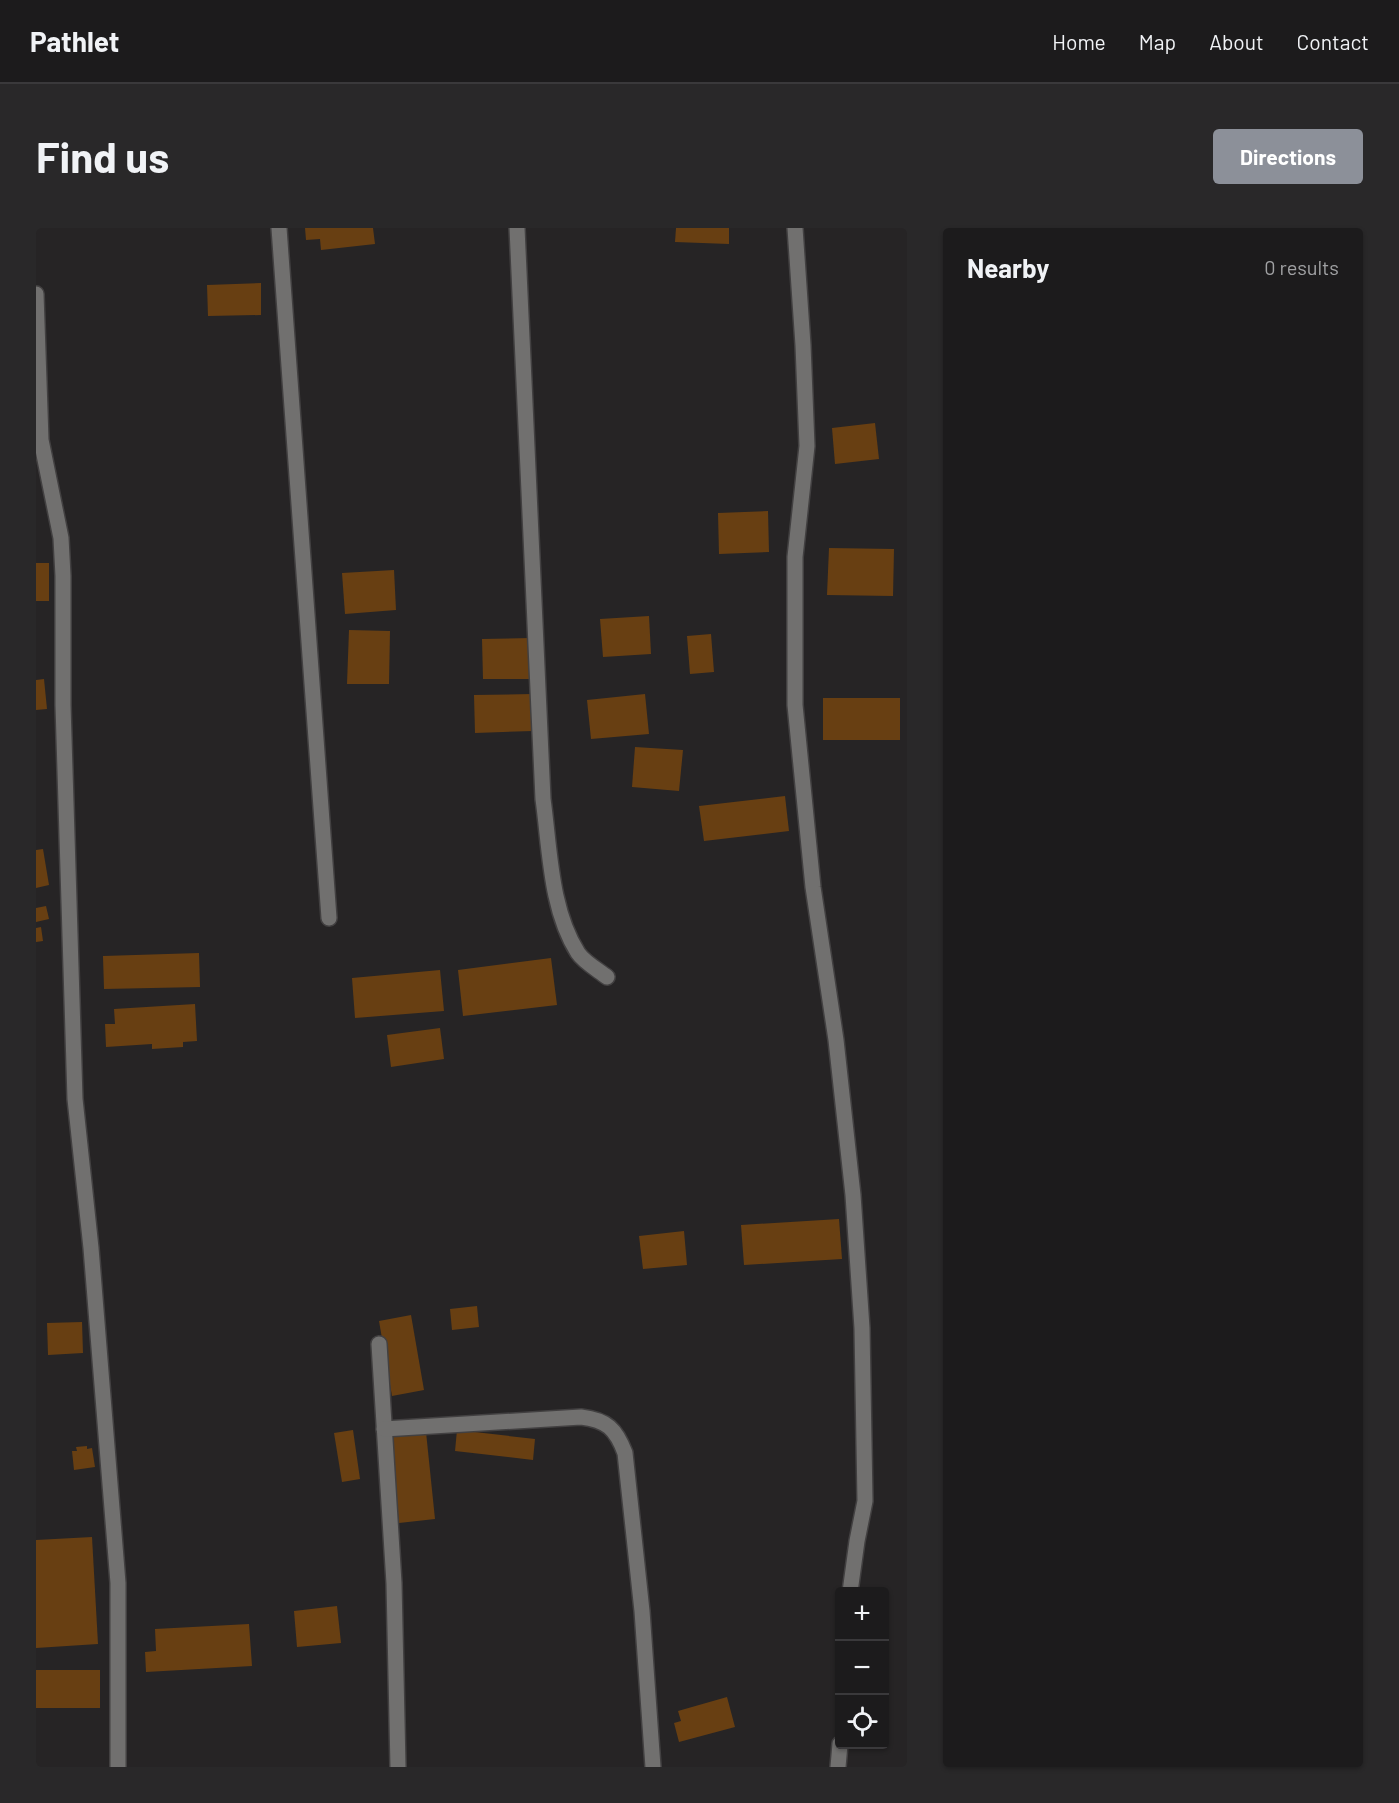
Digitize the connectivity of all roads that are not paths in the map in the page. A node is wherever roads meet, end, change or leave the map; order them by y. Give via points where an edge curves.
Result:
1 (279, 228) edge
2 (517, 228) edge
3 (795, 228) edge
4 (36, 294) edge
5 (328, 918) dead end
6 (607, 977) dead end
7 (380, 1344) dead end
8 (384, 1429) junction
9 (851, 1587) edge
10 (840, 1749) edge
11 (118, 1767) edge
12 (398, 1767) edge
13 (653, 1767) edge
14 (838, 1767) edge

1 - 5 street
2 - 6 street via 543,799 562,919 579,955
3 - 9 street via 807,446 795,557 795,705 813,887 838,1051 862,1328 865,1501
4 - 11 street via 41,440 61,538 75,1099 118,1583
7 - 8 street
8 - 12 street via 394,1583
8 - 13 street via 581,1417 609,1426 619,1437 625,1453 642,1611
10 - 14 street

